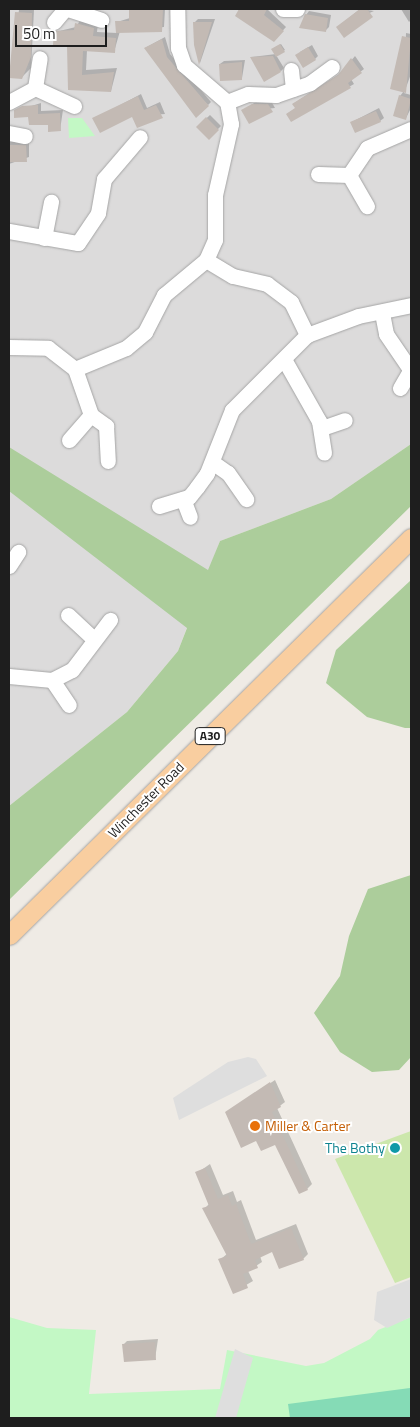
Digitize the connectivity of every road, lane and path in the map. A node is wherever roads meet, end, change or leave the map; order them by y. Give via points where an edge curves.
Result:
1 (67, 9) edge
2 (177, 9) edge
3 (283, 9) edge
4 (297, 9) edge
5 (100, 20) dead end
6 (54, 22) dead end
7 (40, 58) dead end
8 (332, 67) dead end
9 (290, 70) dead end
10 (35, 88) junction
11 (293, 89) junction
12 (9, 102) edge
13 (227, 102) junction
14 (74, 106) dead end
15 (411, 128) edge
16 (9, 133) edge
17 (25, 136) dead end
18 (140, 136) dead end
19 (318, 174) dead end
20 (348, 175) junction
21 (52, 202) dead end
22 (367, 206) dead end
23 (9, 231) edge
24 (44, 238) junction
25 (206, 260) junction
26 (411, 305) edge
27 (382, 313) junction
28 (307, 335) junction
29 (9, 347) edge
30 (285, 361) junction
31 (75, 369) junction
32 (411, 369) edge
33 (400, 388) dead end
34 (90, 415) junction
35 (344, 420) dead end
36 (322, 428) junction
37 (69, 440) dead end
38 (324, 452) dead end
39 (108, 462) dead end
40 (212, 462) junction
41 (183, 499) junction
42 (246, 499) dead end
43 (159, 506) dead end
44 (190, 517) dead end
45 (411, 538) edge
46 (18, 552) dead end
47 (9, 566) edge
48 (68, 615) dead end
49 (110, 620) dead end
50 (94, 639) junction
51 (9, 676) edge
52 (52, 680) junction
53 (69, 705) dead end
54 (9, 935) edge

1 - 5 street
1 - 6 street
2 - 13 street via 178,48 184,65
3 - 4 street
7 - 10 street
8 - 11 street
9 - 11 street
10 - 12 street
10 - 14 street
11 - 13 street
13 - 25 street via 230,139 215,195 215,240
15 - 20 street via 367,148
16 - 17 street
18 - 24 street via 104,179 90,232 78,243
19 - 20 street
20 - 22 street
21 - 24 street
23 - 24 street
25 - 28 street via 233,276 267,284 291,302
25 - 31 street via 164,296 145,332 126,348
26 - 27 street
27 - 28 street via 358,316
27 - 32 street via 386,334
28 - 30 street
29 - 31 street via 48,348
30 - 36 street
30 - 40 street via 232,410
31 - 34 street
32 - 33 street
34 - 37 street
34 - 39 street via 106,426
35 - 36 street
36 - 38 street
40 - 41 street
40 - 42 street via 228,473
41 - 43 street
41 - 44 street
45 - 54 main road, Winchester Road / A30
46 - 47 street
48 - 50 street
49 - 50 street
50 - 52 street via 72,670
51 - 52 street via 21,680
52 - 53 street

